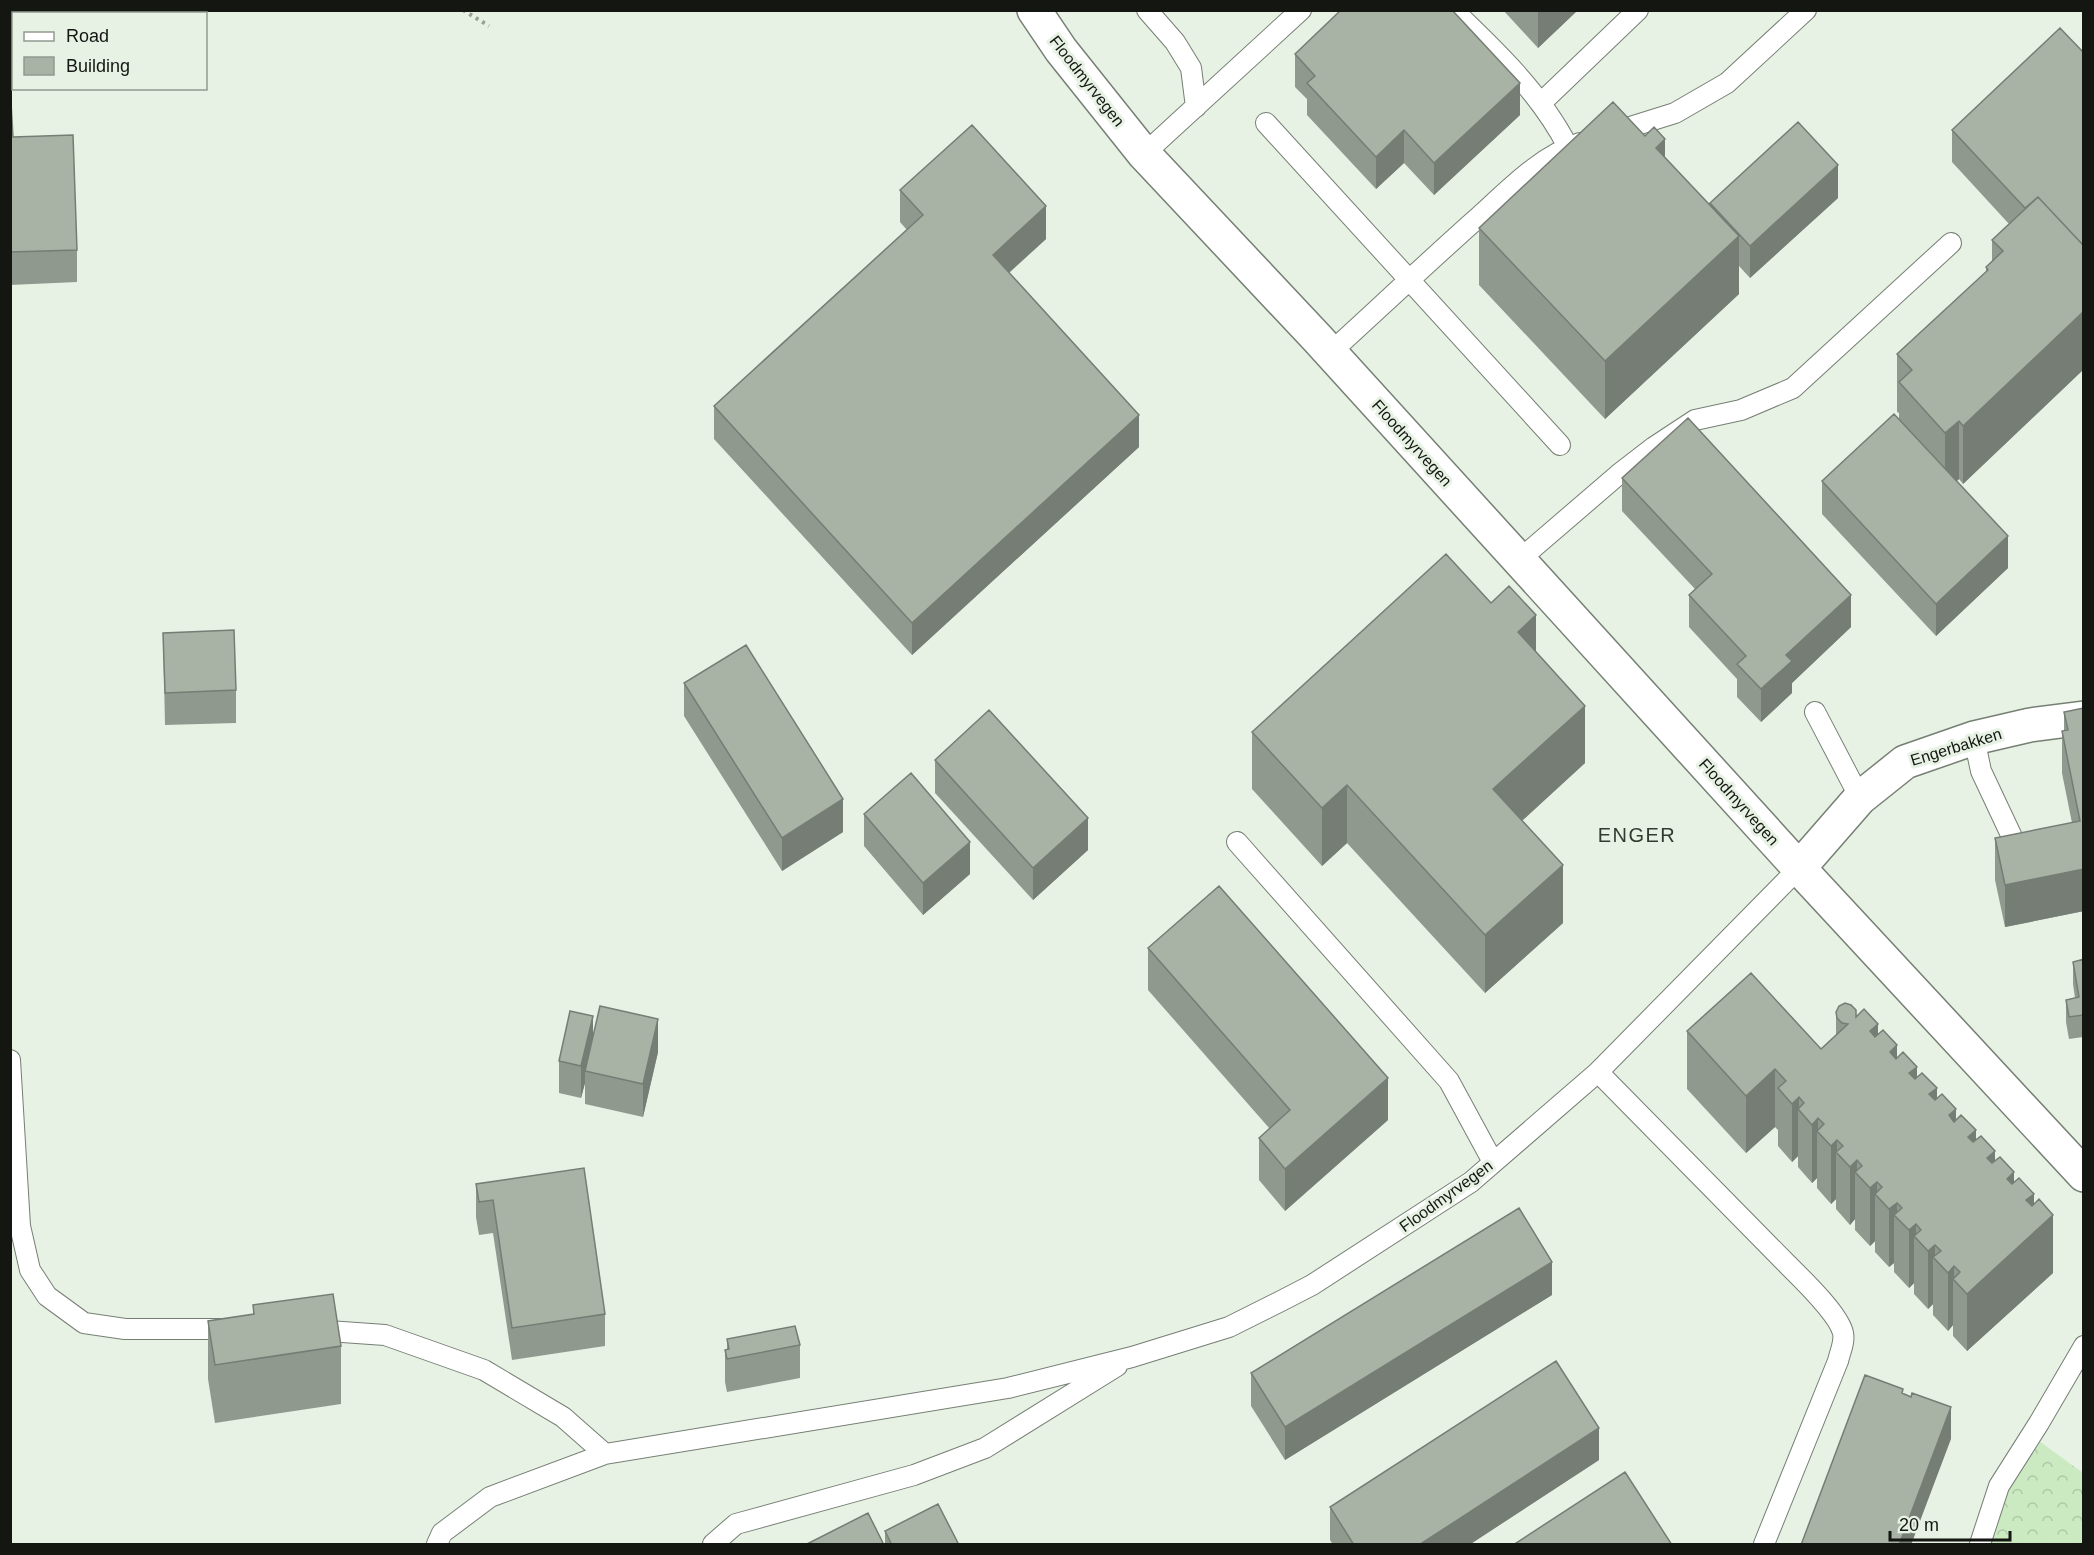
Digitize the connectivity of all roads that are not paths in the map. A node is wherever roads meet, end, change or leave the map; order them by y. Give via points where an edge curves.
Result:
1 (1034, 10) edge
2 (1147, 10) edge
3 (1301, 10) edge
4 (1453, 10) edge
5 (1638, 10) edge
6 (1806, 10) edge
7 (1541, 104) junction
8 (1196, 107) junction
9 (1266, 123) dead end
10 (1568, 147) junction
11 (1144, 153) junction
12 (1951, 243) dead end
13 (1410, 279) junction
14 (1330, 353) junction
15 (1560, 445) dead end
16 (1519, 560) junction
17 (1815, 712) dead end
18 (2084, 717) edge
19 (1974, 738) junction
20 (1860, 798) junction
21 (1237, 842) dead end
22 (2020, 856) edge
23 (1799, 868) junction
24 (10, 1060) edge
25 (1598, 1072) junction
26 (1493, 1162) junction
27 (2084, 1175) edge
28 (253, 1329) edge
29 (300, 1330) edge
30 (2084, 1346) edge
31 (1132, 1357) junction
32 (605, 1454) junction
33 (437, 1545) edge
34 (713, 1545) edge
35 (1764, 1545) edge
36 (1980, 1545) edge

1 - 11 street, Floodmyrvegen
2 - 8 lane via 1191,68
3 - 8 lane
4 - 7 lane
5 - 7 lane
6 - 10 lane via 1727,83 1675,113
7 - 10 lane via 1556,122
8 - 11 lane
9 - 13 lane
10 - 13 lane via 1530,171
11 - 14 street, Floodmyrvegen
12 - 16 lane via 1793,388 1741,410 1695,420 1619,474
13 - 14 lane
13 - 15 lane
14 - 16 street, Floodmyrvegen
16 - 23 street, Floodmyrvegen
17 - 20 lane
18 - 19 street, Engerbakken
19 - 20 street, Engerbakken via 1905,762
19 - 22 lane via 1981,771
20 - 23 street, Engerbakken
21 - 26 lane via 1449,1081
23 - 25 lane, Floodmyrvegen
23 - 27 street, Floodmyrvegen
24 - 28 lane via 20,1226 30,1270 47,1296 84,1323 125,1329
25 - 26 lane, Floodmyrvegen
25 - 35 lane via 1794,1271 1839,1323 1843,1333 1838,1361
26 - 31 lane, Floodmyrvegen via 1471,1182 1312,1286 1229,1327
29 - 32 lane via 385,1335 484,1370 564,1418
30 - 36 lane via 1999,1486
31 - 32 lane, Floodmyrvegen via 1008,1388
31 - 34 lane via 985,1448 914,1474 736,1524
32 - 33 lane, Floodmyrvegen via 490,1497 442,1533

